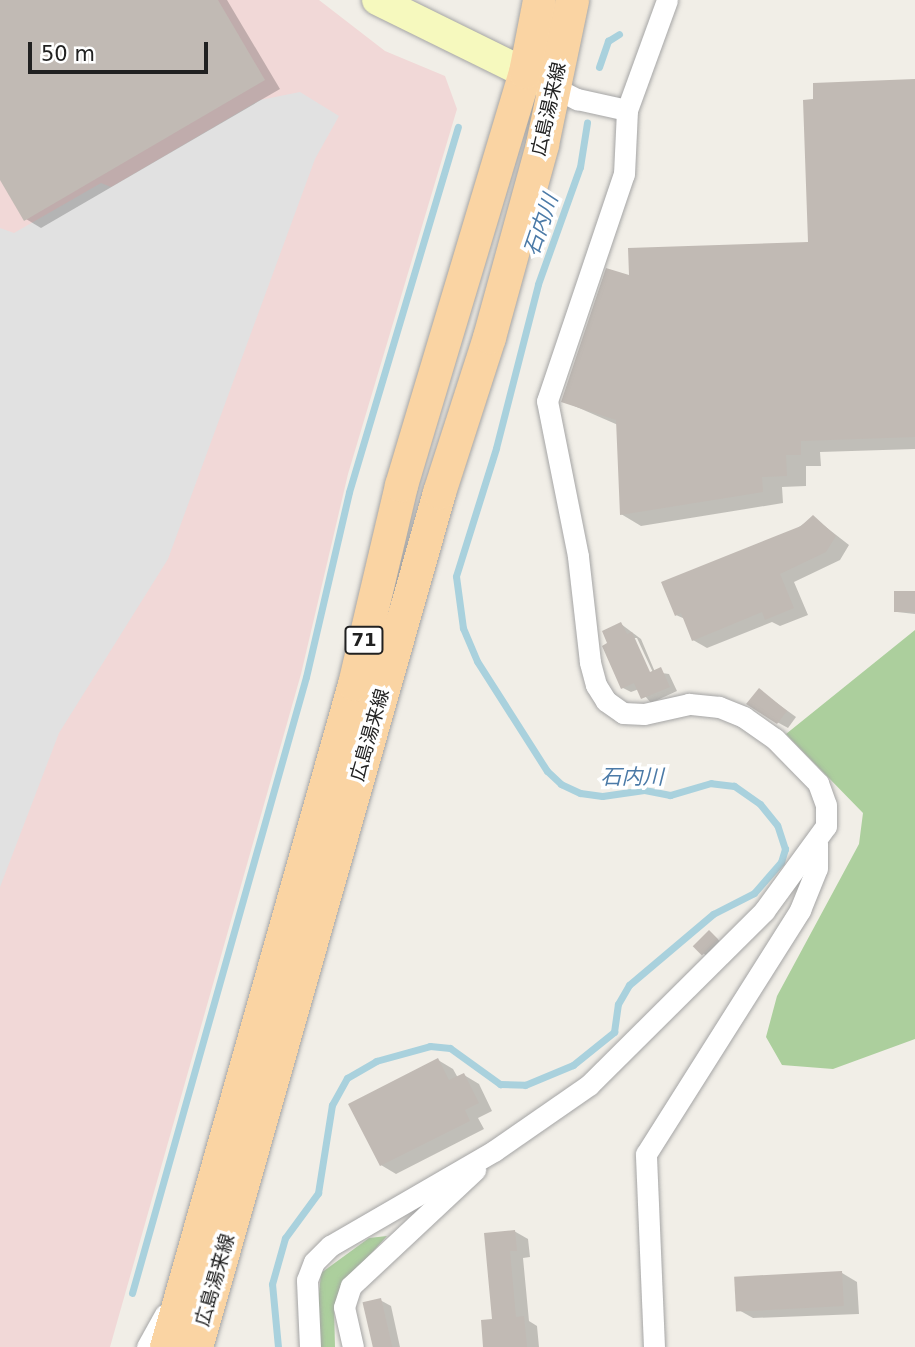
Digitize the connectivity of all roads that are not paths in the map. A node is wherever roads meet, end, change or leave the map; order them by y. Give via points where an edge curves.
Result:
1 (377, 0) edge
2 (539, 0) edge
3 (572, 0) edge
4 (667, 0) edge
5 (525, 72) junction
6 (555, 88) junction
7 (626, 110) junction
8 (817, 843) junction
9 (494, 1151) junction
10 (186, 1278) junction
11 (147, 1347) edge
12 (166, 1347) edge
13 (196, 1347) edge
14 (310, 1347) edge
15 (353, 1347) edge
16 (654, 1347) edge

1 - 5 street
2 - 5 main road, 広島湯来線 / 71
3 - 6 main road, 広島湯来線 / 71
4 - 7 street
5 - 6 street
5 - 10 main road, 広島湯来線 / 71 via 401,485 354,684
6 - 7 street via 576,99
6 - 13 main road, 広島湯来線 / 71 via 489,337 413,581
7 - 8 street via 624,174 547,401 578,556 596,685 606,701 623,713 644,714 689,704 719,707 744,717 775,739 818,783 827,805
8 - 9 street via 764,911 589,1085
8 - 16 street via 817,868 800,910 646,1154
9 - 14 street via 330,1246 314,1262 307,1280
9 - 15 street via 351,1286 344,1307
10 - 11 street
10 - 12 main road, 広島湯来線 / 71

